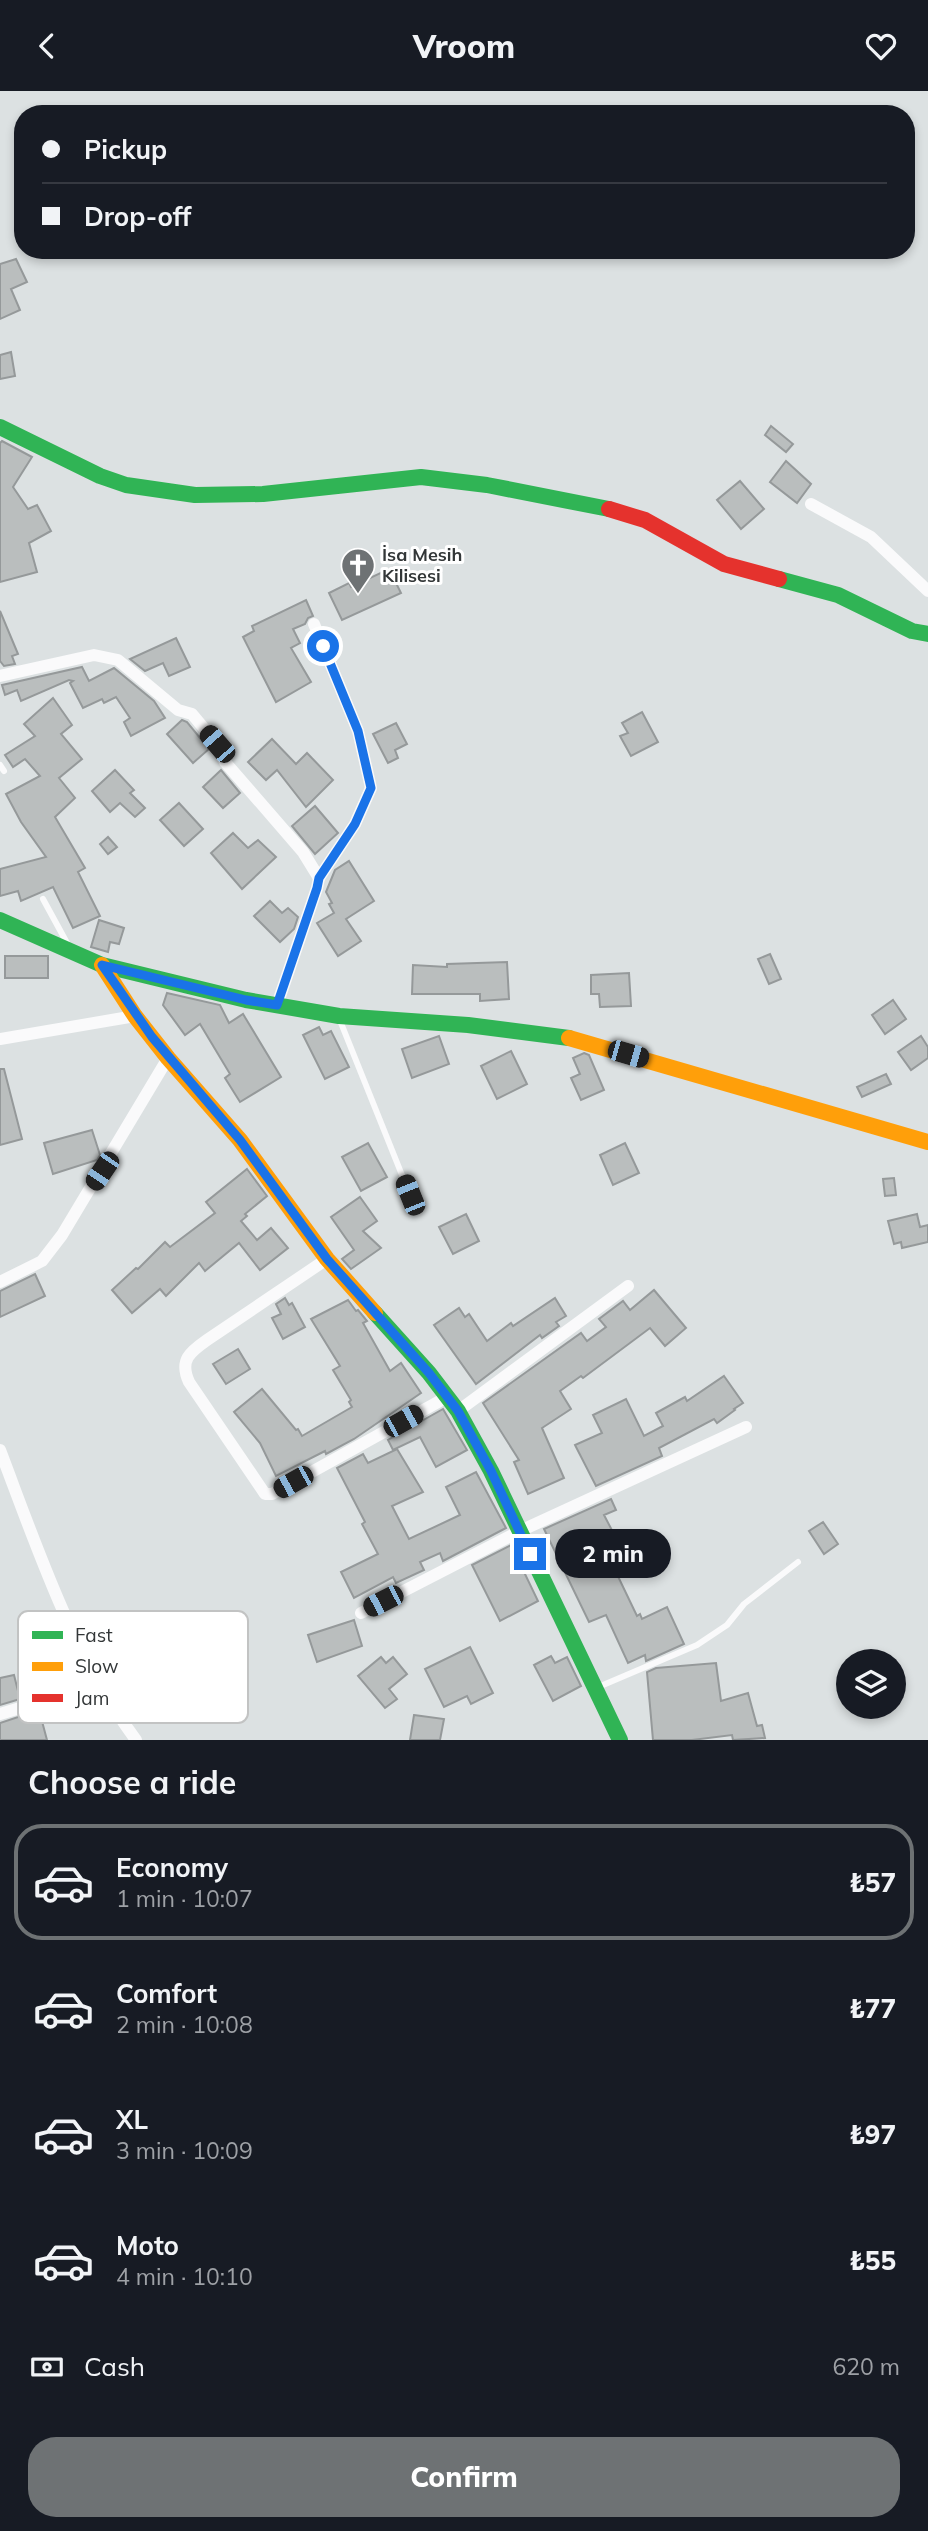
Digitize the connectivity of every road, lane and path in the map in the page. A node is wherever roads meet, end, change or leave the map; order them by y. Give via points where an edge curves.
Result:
1 (0, 427) edge
2 (811, 504) dead end
3 (928, 591) edge
4 (314, 625) dead end
5 (928, 634) edge
6 (0, 676) edge
7 (319, 878) junction
8 (43, 899) dead end
9 (0, 921) edge
10 (71, 951) junction
11 (102, 965) junction
12 (277, 1005) junction
13 (135, 1016) junction
14 (339, 1016) junction
15 (0, 1039) edge
16 (168, 1058) junction
17 (928, 1142) edge
18 (410, 1195) dead end
19 (327, 1259) junction
20 (0, 1282) edge
21 (628, 1286) dead end
22 (447, 1397) junction
23 (458, 1411) junction
24 (746, 1427) dead end
25 (0, 1450) edge
26 (520, 1531) junction
27 (798, 1562) dead end
28 (63, 1611) edge
29 (361, 1613) dead end
30 (595, 1689) junction
31 (18, 1709) edge
32 (0, 1714) edge
33 (125, 1723) edge
34 (136, 1740) edge
35 (620, 1740) edge

1 - 5 street via 100,476 126,485 195,495 263,494 421,477 615,510 645,520 724,564 838,595 912,631
2 - 3 street via 871,537
4 - 7 street via 358,731 371,788 355,824
6 - 7 street via 94,655 118,660 178,710 192,714
7 - 12 street
8 - 10 lane
9 - 10 street
10 - 11 street
11 - 12 street
11 - 13 street
12 - 14 street
13 - 15 street
13 - 16 street
14 - 17 street via 468,1025 575,1039
14 - 18 lane
16 - 19 street via 240,1140
16 - 20 street via 62,1235 42,1261
19 - 22 street
19 - 22 street via 188,1353 184,1365 189,1382 265,1494
21 - 23 street
22 - 23 street
23 - 26 street
24 - 26 street
25 - 28 street
26 - 29 street
26 - 30 street
27 - 30 lane via 697,1645
30 - 35 street
31 - 32 street
33 - 34 street

